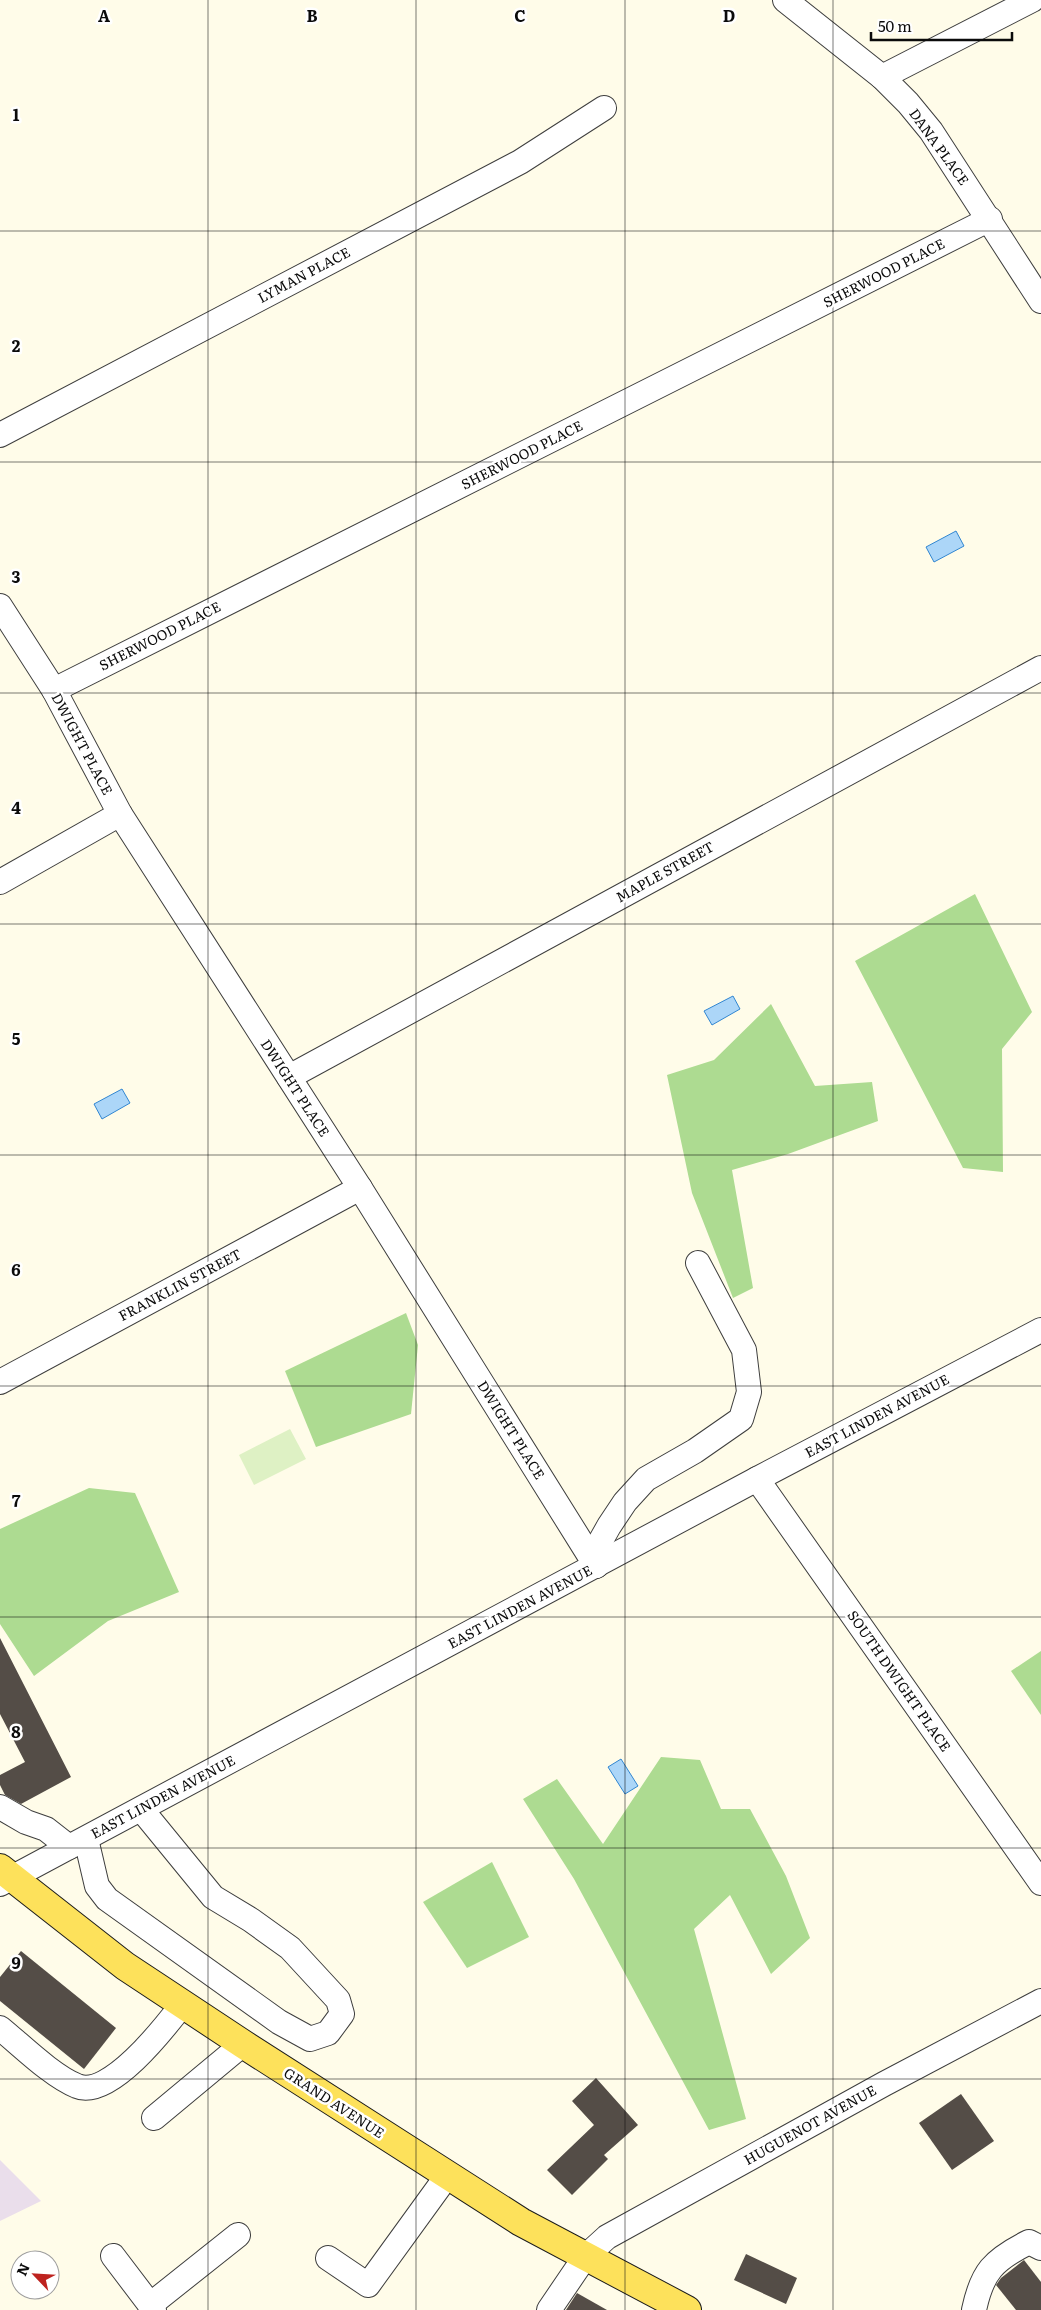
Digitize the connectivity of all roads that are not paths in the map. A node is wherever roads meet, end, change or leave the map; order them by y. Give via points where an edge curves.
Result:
1 (784, 0) edge
2 (1032, 0) edge
3 (882, 77) junction
4 (604, 108) dead end
5 (990, 220) junction
6 (1041, 301) edge
7 (0, 434) edge
8 (0, 606) edge
9 (1041, 668) edge
10 (54, 690) junction
11 (120, 814) junction
12 (0, 882) edge
13 (289, 1077) junction
14 (360, 1188) junction
15 (698, 1263) dead end
16 (1041, 1330) edge
17 (0, 1382) edge
18 (757, 1479) junction
19 (596, 1566) junction
20 (0, 1807) edge
21 (141, 1809) junction
22 (78, 1843) junction
23 (4, 1877) edge
24 (1041, 1884) edge
25 (1041, 2001) edge
26 (182, 2005) junction
27 (0, 2028) edge
28 (242, 2044) junction
29 (154, 2118) dead end
30 (447, 2176) junction
31 (238, 2235) dead end
32 (1041, 2248) edge
33 (113, 2256) dead end
34 (585, 2257) junction
35 (328, 2258) dead end
36 (152, 2307) edge
37 (549, 2310) edge
38 (687, 2310) edge
39 (974, 2310) edge

1 - 3 street, DANA PLACE
2 - 3 street
3 - 5 street, DANA PLACE via 931,131
4 - 7 street, LYMAN PLACE via 520,162
5 - 6 street, DANA PLACE
5 - 10 street, SHERWOOD PLACE
8 - 10 street, DWIGHT PLACE
9 - 13 street, MAPLE STREET
10 - 11 street, DWIGHT PLACE
11 - 12 street
11 - 13 street, DWIGHT PLACE
13 - 14 street, DWIGHT PLACE
14 - 17 street, FRANKLIN STREET
14 - 19 street, DWIGHT PLACE
15 - 19 street via 744,1350 749,1392 741,1419 646,1479 608,1526 600,1542
16 - 18 street, EAST LINDEN AVENUE
18 - 19 street, EAST LINDEN AVENUE
18 - 24 street, SOUTH DWIGHT PLACE
19 - 21 street, EAST LINDEN AVENUE
20 - 22 street via 26,1822
21 - 22 street, EAST LINDEN AVENUE
21 - 22 street via 213,1897 290,1948 338,2000 342,2014 328,2034 310,2039 279,2022 107,1899 97,1886
22 - 23 street, EAST LINDEN AVENUE
23 - 26 main road, GRAND AVENUE
25 - 34 street, HUGUENOT AVENUE via 607,2237
26 - 27 street via 145,2049 110,2078 88,2088 78,2087 62,2078
26 - 28 main road, GRAND AVENUE
28 - 29 street
28 - 30 main road, GRAND AVENUE
30 - 34 main road, GRAND AVENUE
30 - 35 street via 368,2285
31 - 36 street
32 - 39 street via 1029,2242 1010,2251 987,2272 979,2287
33 - 36 street
34 - 37 street, HUGUENOT AVENUE
34 - 38 main road, GRAND AVENUE

